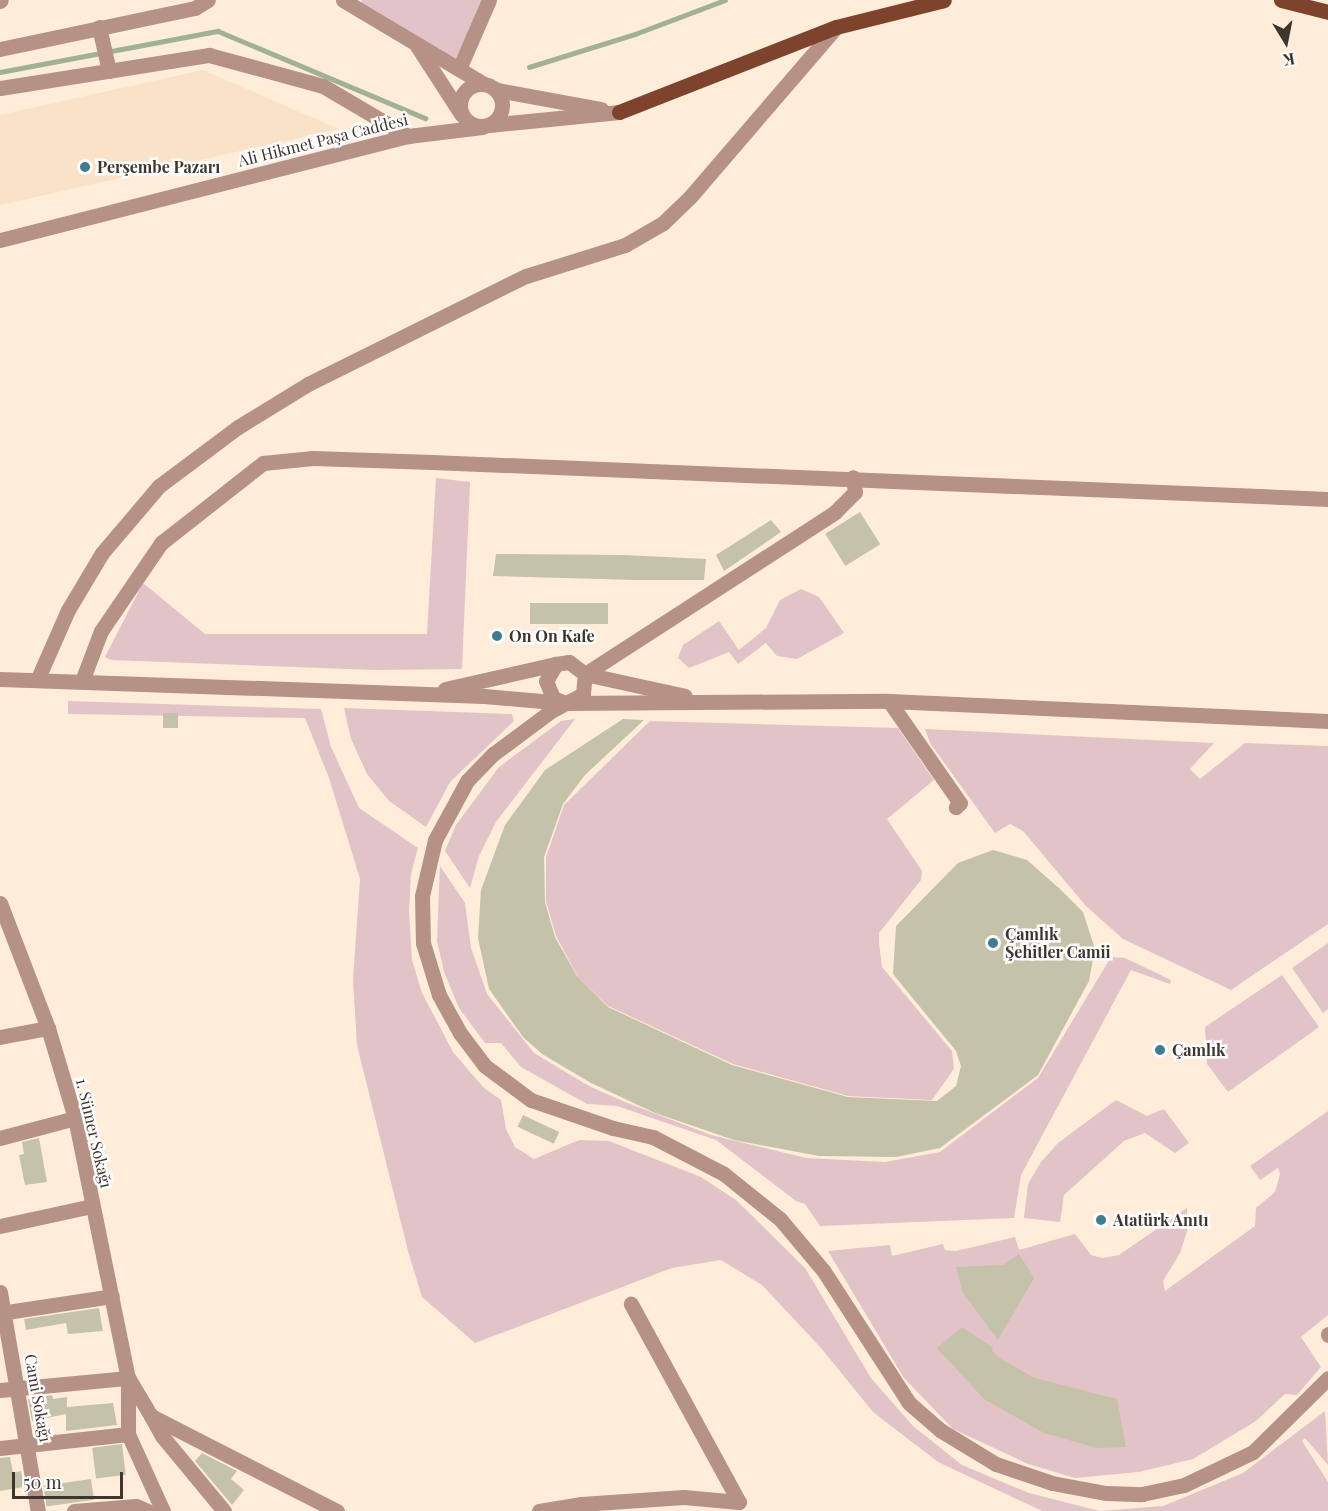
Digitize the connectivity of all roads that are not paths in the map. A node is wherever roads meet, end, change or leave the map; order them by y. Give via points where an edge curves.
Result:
1 (208, 0) edge
2 (344, 0) edge
3 (489, 0) edge
4 (944, 0) edge
5 (1281, 0) edge
6 (361, 4) edge
7 (1328, 12) edge
8 (99, 27) junction
9 (836, 27) junction
10 (416, 44) junction
11 (0, 49) edge
12 (459, 69) junction
13 (109, 71) junction
14 (490, 87) junction
15 (0, 88) edge
16 (619, 112) junction
17 (464, 117) junction
18 (485, 126) junction
19 (408, 136) junction
20 (0, 240) edge
21 (853, 477) junction
22 (1328, 499) edge
23 (562, 662) junction
24 (585, 674) junction
25 (38, 678) junction
26 (82, 681) junction
27 (1, 683) edge
28 (422, 694) junction
29 (889, 701) junction
30 (709, 702) junction
31 (565, 704) junction
32 (1328, 721) edge
33 (956, 807) dead end
34 (0, 903) edge
35 (48, 1028) junction
36 (0, 1037) edge
37 (75, 1118) junction
38 (0, 1138) edge
39 (92, 1206) junction
40 (0, 1226) edge
41 (0, 1292) edge
42 (112, 1296) junction
43 (631, 1304) dead end
44 (2, 1313) edge
45 (128, 1378) junction
46 (1325, 1386) edge
47 (18, 1388) junction
48 (0, 1389) edge
49 (152, 1416) junction
50 (128, 1434) junction
51 (28, 1445) junction
52 (0, 1448) edge
53 (685, 1504) edge
54 (38, 1511) edge
55 (74, 1511) edge
56 (148, 1511) edge
57 (163, 1511) edge
58 (224, 1511) edge
59 (337, 1511) edge
60 (539, 1511) edge

1 - 8 street via 195,8
2 - 6 street
3 - 12 street
4 - 9 main road
5 - 7 main road
6 - 10 street
8 - 11 street
8 - 13 street
9 - 16 main road
9 - 25 street via 690,197 663,223 625,245 526,276 308,384 238,427 159,486 102,553 68,610
10 - 12 street
10 - 17 street
12 - 14 street
13 - 15 street
13 - 19 street via 209,55 323,87
14 - 16 street
14 - 17 street via 464,91 459,104
14 - 18 street via 502,110
16 - 18 street, Ali Hikmet Paşa Caddesi
17 - 18 street
18 - 19 street, Ali Hikmet Paşa Caddesi
19 - 20 street, Ali Hikmet Paşa Caddesi
21 - 22 street
21 - 24 street via 855,492 835,512
21 - 26 street via 313,458 263,463 161,543 101,631
23 - 24 street via 576,664
23 - 28 street
23 - 31 street via 547,674 546,687 553,698
24 - 30 street
24 - 31 street via 584,694
25 - 26 street
25 - 27 street
26 - 28 street
28 - 31 street
29 - 30 street
29 - 32 street
29 - 33 street via 960,803
30 - 31 street
31 - 46 street via 493,754 467,781 435,840 422,896 423,943 439,995 460,1033 485,1066 531,1100 653,1137 724,1174 780,1219 823,1270 909,1403 940,1430 996,1464 1052,1484 1106,1493 1142,1494 1184,1485 1253,1452
34 - 35 street, 1. Sümer Sokağı
35 - 36 street
35 - 37 street, 1. Sümer Sokağı
37 - 38 street
37 - 39 street, 1. Sümer Sokağı
39 - 40 street
39 - 42 street, 1. Sümer Sokağı
41 - 44 street, Cami Sokağı
42 - 44 street
42 - 45 street, 1. Sümer Sokağı
43 - 53 street via 740,1502
44 - 47 street, Cami Sokağı
45 - 47 street
45 - 49 street
45 - 50 street
47 - 48 street
47 - 51 street, Cami Sokağı
49 - 58 street via 162,1436
49 - 59 street
50 - 51 street
50 - 57 street
51 - 52 street
51 - 54 street, Cami Sokağı
53 - 60 street via 581,1504
55 - 56 street via 136,1506

